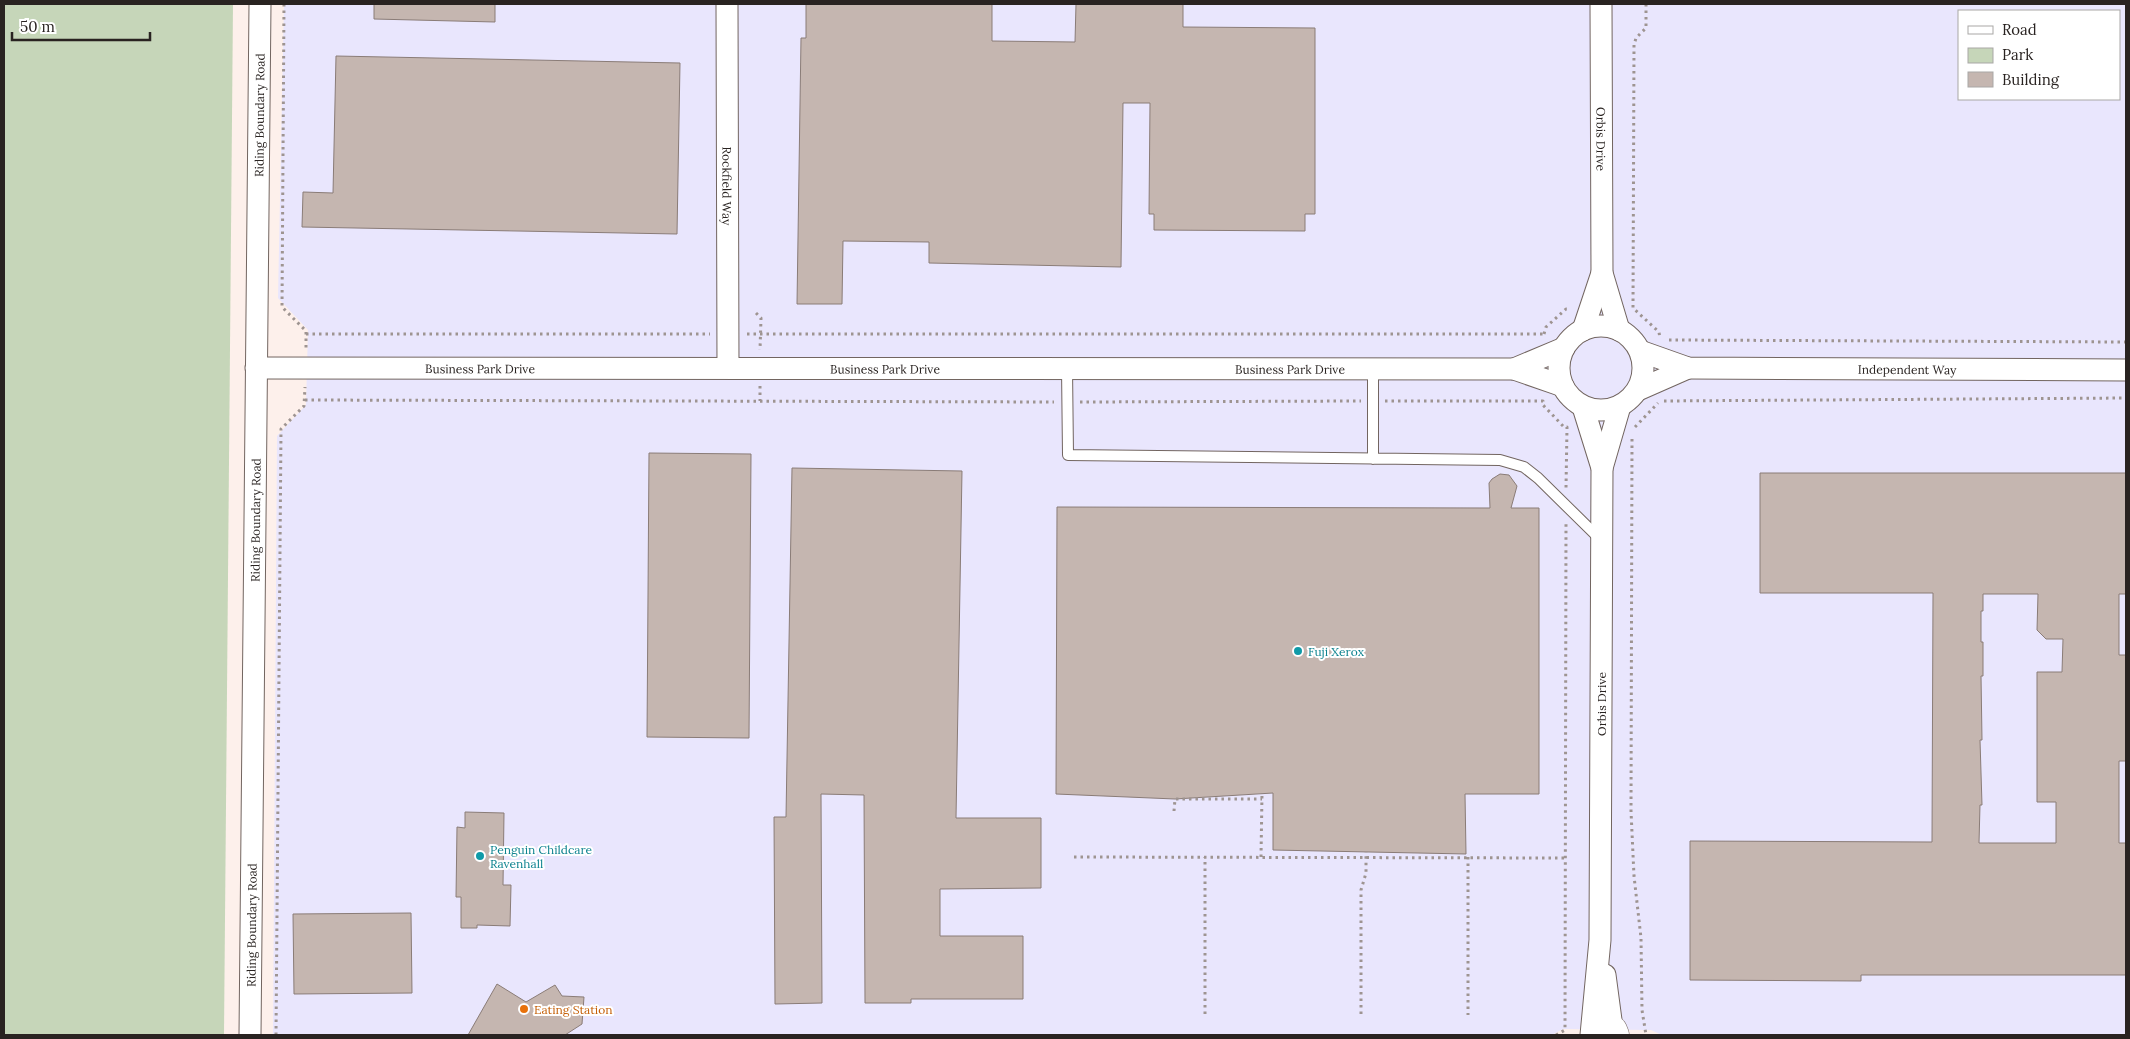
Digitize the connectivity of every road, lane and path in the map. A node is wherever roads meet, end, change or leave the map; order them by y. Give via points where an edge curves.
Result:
1 (260, 4) edge
2 (284, 4) edge
3 (727, 4) edge
4 (1601, 4) edge
5 (1646, 4) edge
6 (1602, 273) junction
7 (1583, 330) junction
8 (1619, 330) junction
9 (306, 334) junction
10 (728, 334) junction
11 (1544, 334) dead end
12 (2126, 342) edge
13 (1564, 348) junction
14 (1640, 351) junction
15 (256, 368) junction
16 (305, 368) junction
17 (728, 368) junction
18 (1067, 368) junction
19 (1688, 368) junction
20 (1373, 369) junction
21 (1514, 369) junction
22 (2126, 370) edge
23 (1563, 386) junction
24 (1638, 390) junction
25 (2126, 398) edge
26 (304, 400) junction
27 (1373, 401) junction
28 (1067, 402) junction
29 (1620, 406) junction
30 (1583, 407) junction
31 (1373, 459) junction
32 (1602, 468) junction
33 (1566, 505) junction
34 (1601, 541) junction
35 (1262, 794) dead end
36 (1262, 799) junction
37 (1174, 811) dead end
38 (1366, 852) dead end
39 (1074, 857) dead end
40 (1205, 857) junction
41 (1262, 857) junction
42 (1366, 857) junction
43 (1468, 857) junction
44 (1566, 858) junction
45 (1205, 1014) dead end
46 (1361, 1014) dead end
47 (1468, 1015) dead end
48 (1565, 1030) junction
49 (1608, 1034) edge
50 (250, 1035) edge
51 (276, 1035) edge
52 (1556, 1035) edge
53 (1565, 1035) edge
54 (1646, 1035) edge

1 - 15 street, Riding Boundary Road
2 - 9 path via 282,307
3 - 10 street, Rockfield Way
4 - 6 street, Orbis Drive
5 - 12 path via 1646,28 1634,45 1633,308 1659,332 1660,340
6 - 7 street, Orbis Drive
6 - 8 street, Orbis Drive
7 - 8 street via 1595,326
7 - 13 street
8 - 14 street via 1628,335
9 - 10 path
9 - 16 path
10 - 11 path
10 - 17 street, Rockfield Way
13 - 21 street, Business Park Drive
13 - 23 street via 1559,360
14 - 19 street, Independent Way
14 - 24 street via 1643,364
15 - 16 street, Business Park Drive
15 - 50 street, Riding Boundary Road
16 - 17 street, Business Park Drive
16 - 26 path
17 - 18 street, Business Park Drive
18 - 20 street, Business Park Drive
18 - 28 lane
19 - 22 street, Independent Way
19 - 24 street, Independent Way
20 - 21 street, Business Park Drive
20 - 27 lane
21 - 23 street, Business Park Drive
23 - 30 street
24 - 29 street
25 - 54 path via 1659,401 1632,430 1631,811
26 - 28 path
26 - 51 path via 304,406 281,429
27 - 28 path
27 - 31 lane
27 - 33 path via 1543,401 1543,405 1567,427
28 - 31 lane via 1068,455
29 - 30 street via 1608,410
29 - 32 street, Orbis Drive
30 - 32 street, Orbis Drive
31 - 33 lane via 1500,460 1524,467
32 - 34 street, Orbis Drive
33 - 34 lane
33 - 44 path
34 - 49 street, Orbis Drive via 1600,940
35 - 36 path
36 - 37 path via 1175,799
36 - 41 path
38 - 42 path
39 - 40 path
40 - 41 path
40 - 45 path
41 - 42 path
42 - 43 path
42 - 46 path via 1361,890
43 - 44 path
43 - 47 path
44 - 48 path
48 - 52 path
48 - 53 path

